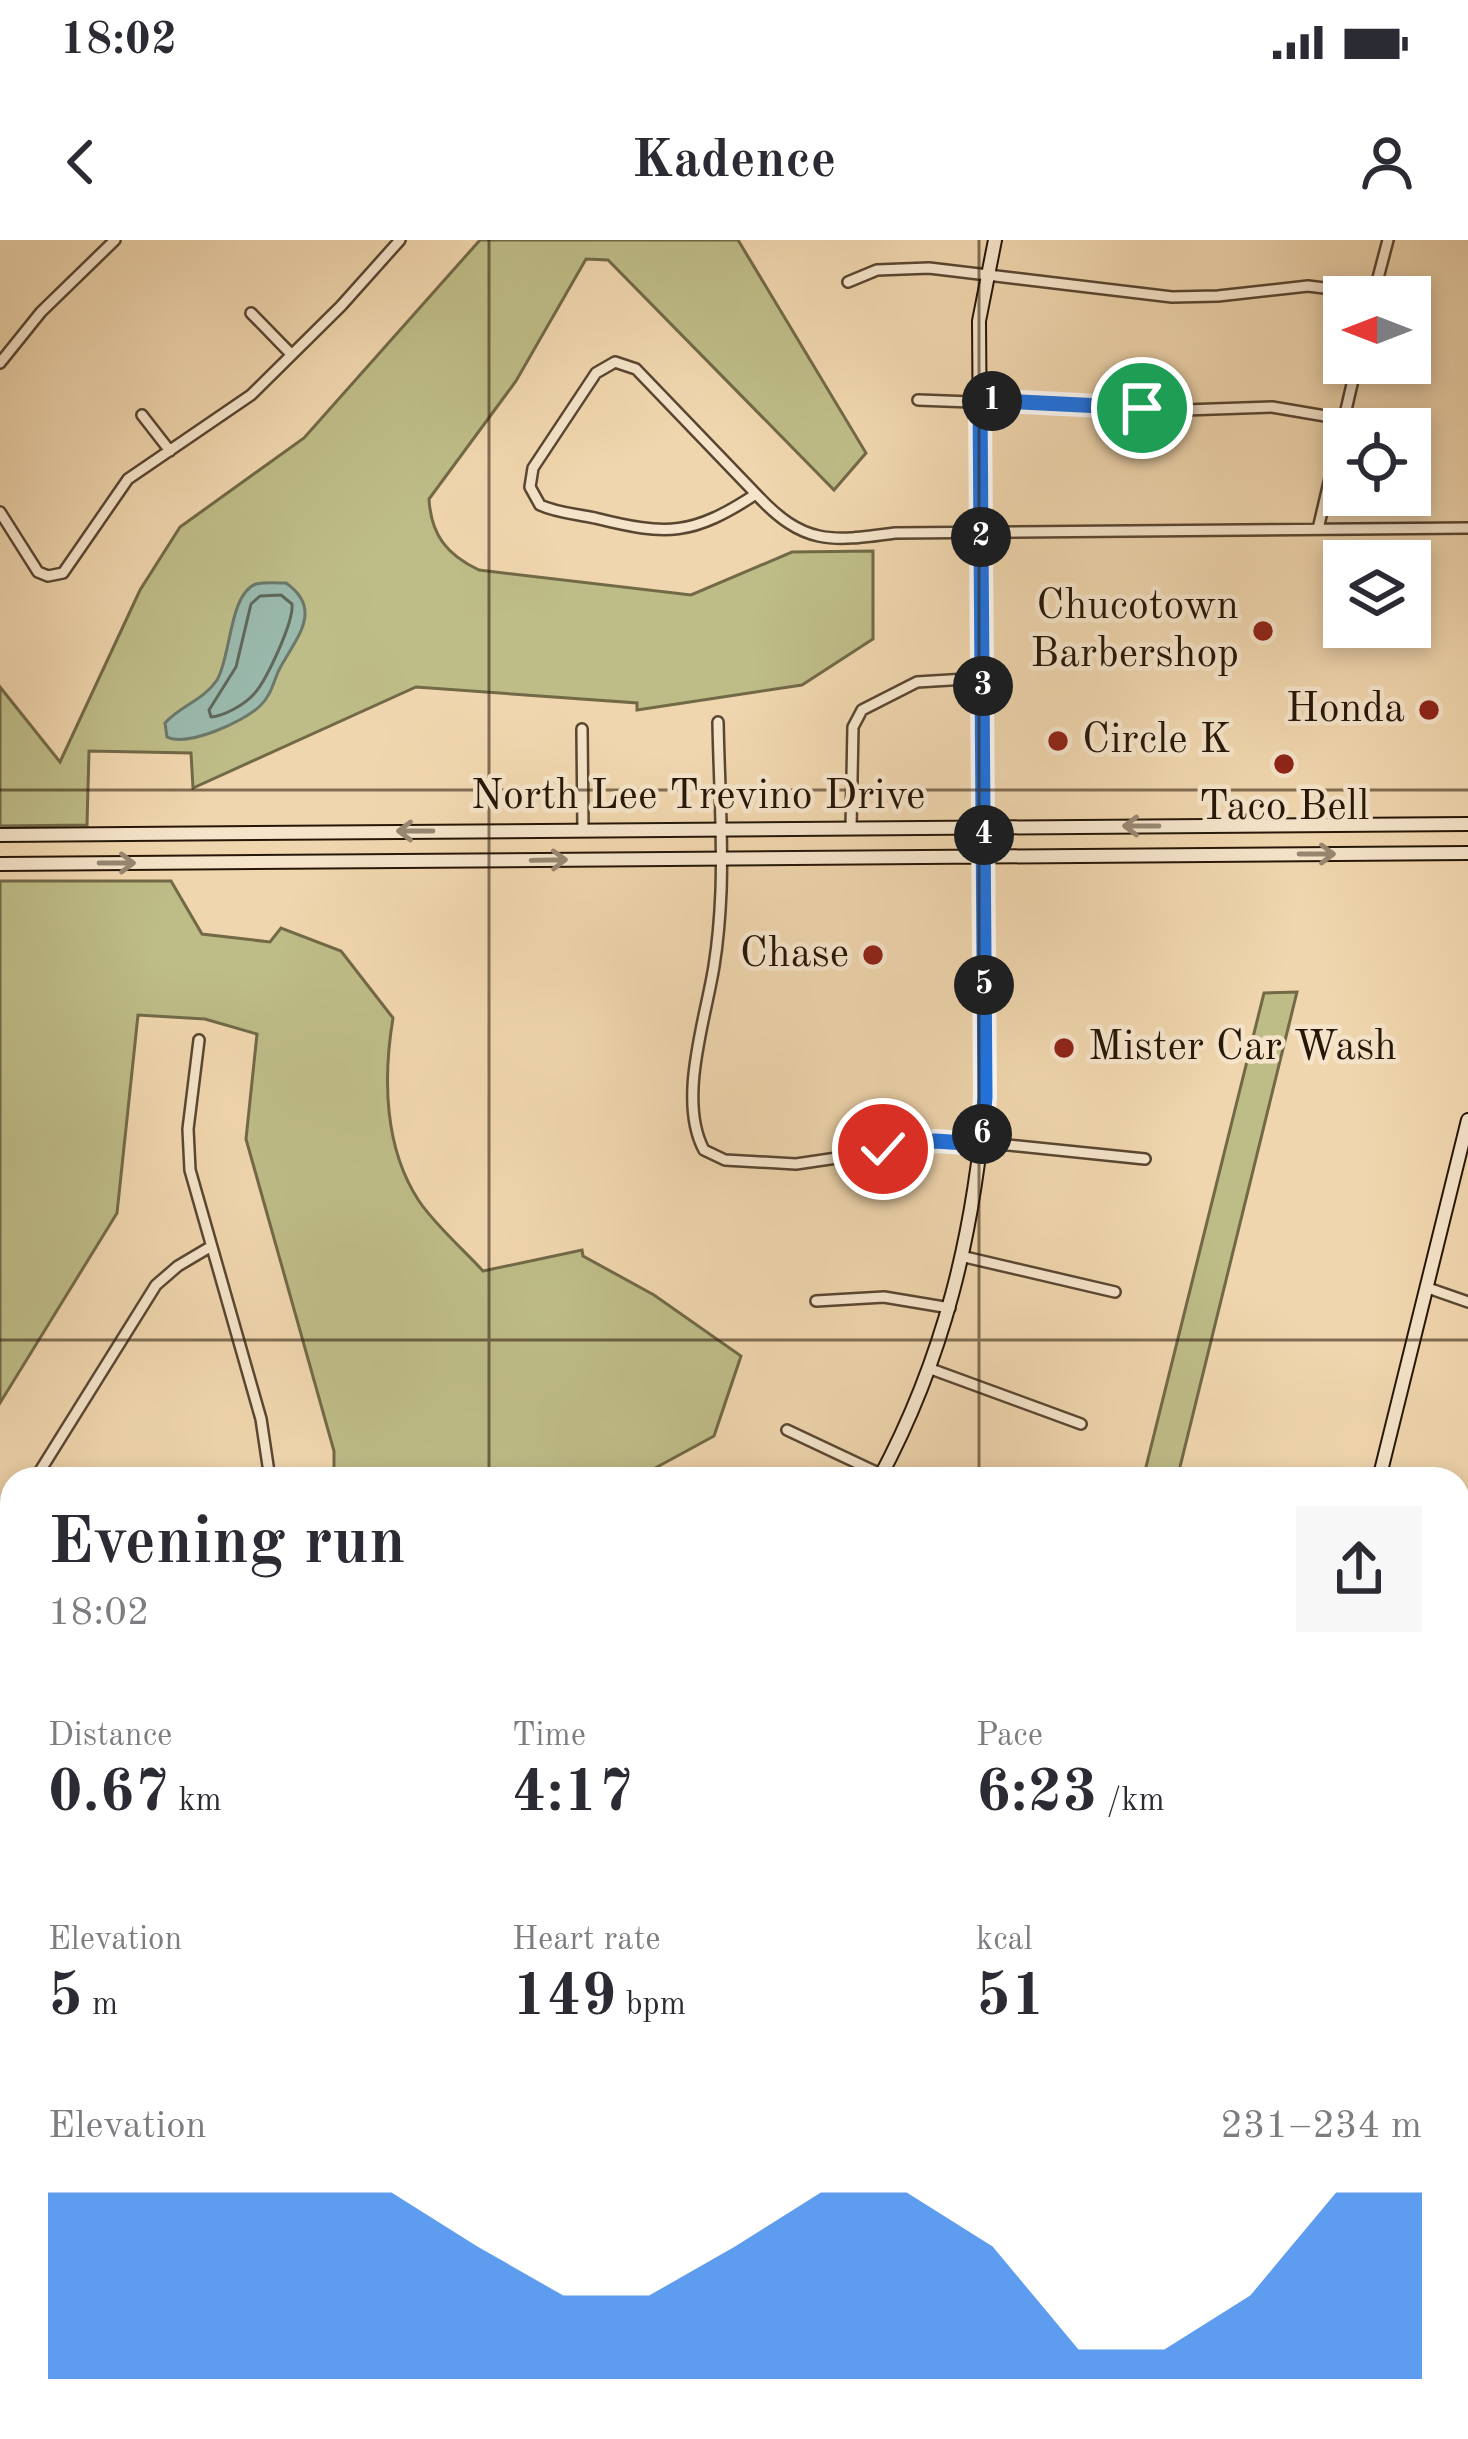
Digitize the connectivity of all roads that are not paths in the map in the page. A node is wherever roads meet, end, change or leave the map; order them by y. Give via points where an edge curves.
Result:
1 (115, 240) edge
2 (399, 240) edge
3 (995, 240) edge
4 (1388, 240) edge
5 (986, 275) junction
6 (1378, 276) edge
7 (848, 282) dead end
8 (1323, 288) edge
9 (251, 313) dead end
10 (291, 354) junction
11 (0, 363) edge
12 (917, 400) dead end
13 (980, 400) junction
14 (142, 415) dead end
15 (1323, 416) edge
16 (170, 451) junction
17 (756, 494) junction
18 (1323, 507) edge
19 (0, 512) edge
20 (1468, 528) edge
21 (1318, 529) junction
22 (981, 532) junction
23 (982, 678) junction
24 (718, 722) dead end
25 (582, 729) dead end
26 (1468, 824) edge
27 (1265, 826) junction
28 (984, 827) junction
29 (851, 828) junction
30 (720, 830) junction
31 (584, 831) junction
32 (0, 835) edge
33 (1468, 853) edge
34 (1265, 854) junction
35 (983, 856) junction
36 (720, 859) junction
37 (0, 864) edge
38 (199, 1040) dead end
39 (1468, 1120) edge
40 (981, 1144) junction
41 (1145, 1160) dead end
42 (210, 1247) junction
43 (964, 1257) junction
44 (1428, 1288) junction
45 (1115, 1292) dead end
46 (816, 1301) dead end
47 (1468, 1302) edge
48 (950, 1307) junction
49 (931, 1369) junction
50 (1081, 1424) dead end
51 (787, 1430) dead end
52 (43, 1467) edge
53 (268, 1467) edge
54 (863, 1467) edge
55 (888, 1467) edge
56 (1382, 1467) edge

1 - 11 street
2 - 10 street
3 - 5 main road
4 - 6 street
5 - 7 street via 902,268
5 - 8 street via 1172,297
5 - 13 main road
9 - 10 street
10 - 16 street via 231,411
12 - 13 street
13 - 15 street via 1272,407
13 - 22 main road
14 - 16 street
16 - 19 street via 128,479 60,574 44,575 30,564
17 - 17 street via 637,369 615,362 596,373 530,478 534,499 547,508 653,532 709,521
17 - 22 street via 795,530 822,538
18 - 21 street
20 - 21 street
21 - 22 street
22 - 23 main road
23 - 28 main road
23 - 29 street via 917,682 862,710 853,727
24 - 30 street
25 - 31 street
26 - 27 main road, North Lee Trevino Drive
27 -> 28 main road, North Lee Trevino Drive
27 - 34 main road
28 - 29 main road, North Lee Trevino Drive
28 - 35 main road
29 - 30 main road, North Lee Trevino Drive
30 - 31 main road, North Lee Trevino Drive
30 - 36 street
31 -> 32 main road, North Lee Trevino Drive
34 -> 33 main road, North Lee Trevino Drive
34 - 35 main road, North Lee Trevino Drive
35 - 36 main road, North Lee Trevino Drive
35 - 40 main road
37 -> 36 main road, North Lee Trevino Drive
36 - 40 street via 718,936 694,1085 704,1150 768,1165 935,1141
38 - 42 street via 188,1146
39 - 44 main road
40 - 41 street
40 - 43 main road
42 - 52 street via 156,1286
42 - 53 street
43 - 45 street
43 - 48 main road
44 - 47 street
44 - 56 main road
46 - 48 street via 884,1297
48 - 49 main road
49 - 50 street
49 - 55 main road
51 - 54 street

